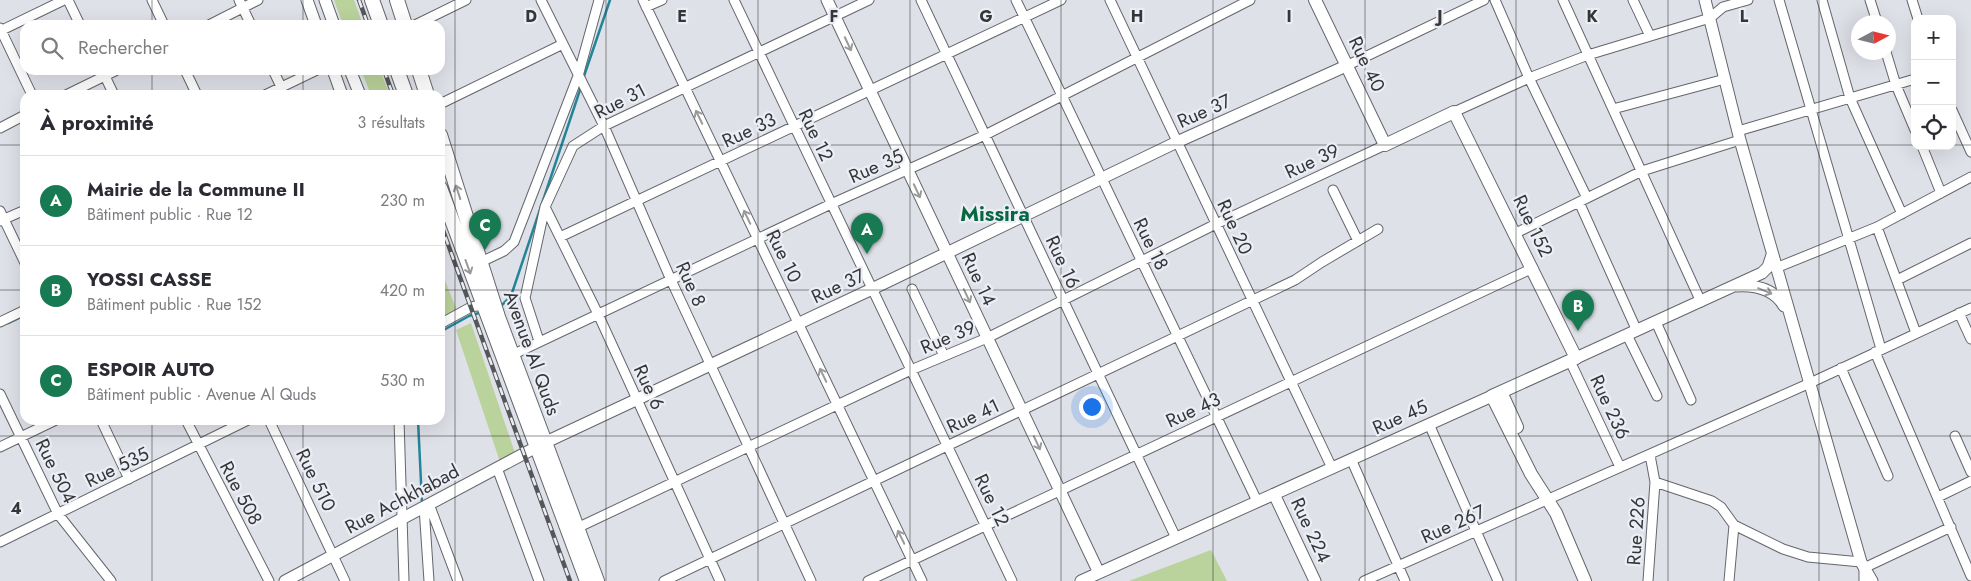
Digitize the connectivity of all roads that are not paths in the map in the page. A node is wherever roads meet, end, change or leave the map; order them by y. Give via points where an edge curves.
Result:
1 (64, 0) edge
2 (68, 0) edge
3 (152, 0) edge
4 (258, 0) edge
5 (307, 0) edge
6 (325, 0) edge
7 (372, 0) edge
8 (397, 0) edge
9 (466, 0) edge
10 (541, 0) edge
11 (599, 0) edge
12 (662, 0) edge
13 (734, 0) edge
14 (827, 0) edge
15 (869, 0) edge
16 (921, 0) edge
17 (1016, 0) edge
18 (1061, 0) edge
19 (1110, 0) edge
20 (1250, 0) edge
21 (1315, 0) edge
22 (1322, 0) edge
23 (1484, 0) edge
24 (1495, 0) edge
25 (1563, 0) edge
26 (1633, 0) edge
27 (1705, 0) edge
28 (1748, 0) edge
29 (1779, 0) edge
30 (1822, 0) edge
31 (1870, 0) edge
32 (1912, 0) edge
33 (241, 4) edge
34 (644, 4) edge
35 (1875, 15) edge
36 (1917, 15) edge
37 (834, 16) junction
38 (1024, 17) junction
39 (1710, 18) junction
40 (21, 20) edge
41 (78, 20) edge
42 (162, 20) edge
43 (217, 20) edge
44 (249, 20) edge
45 (314, 20) edge
46 (332, 20) edge
47 (379, 20) edge
48 (403, 20) edge
49 (425, 20) edge
50 (20, 21) edge
51 (0, 30) edge
52 (1650, 36) junction
53 (563, 44) junction
54 (759, 52) junction
55 (947, 54) junction
56 (1588, 55) junction
57 (1138, 59) junction
58 (1888, 60) edge
59 (1349, 64) junction
60 (20, 71) edge
61 (22, 75) edge
62 (100, 75) edge
63 (104, 75) edge
64 (187, 75) edge
65 (275, 75) edge
66 (309, 75) edge
67 (335, 75) edge
68 (352, 75) edge
69 (399, 75) edge
70 (421, 75) edge
71 (578, 76) junction
72 (1529, 78) junction
73 (1725, 79) junction
74 (1911, 80) edge
75 (1896, 85) junction
76 (685, 88) junction
77 (30, 90) edge
78 (74, 90) edge
79 (112, 90) edge
80 (195, 90) edge
81 (283, 90) edge
82 (285, 90) edge
83 (340, 90) edge
84 (358, 90) edge
85 (404, 90) edge
86 (425, 90) edge
87 (870, 91) junction
88 (1062, 97) junction
89 (1850, 98) junction
90 (445, 102) edge
91 (1613, 109) junction
92 (1811, 109) junction
93 (1454, 112) junction
94 (20, 118) edge
95 (1956, 119) edge
96 (1911, 121) edge
97 (604, 126) junction
98 (794, 126) junction
99 (0, 128) edge
100 (985, 135) junction
101 (1739, 135) junction
102 (1177, 142) junction
103 (1388, 143) junction
104 (445, 150) edge
105 (1924, 150) edge
106 (1971, 152) edge
107 (720, 161) junction
108 (908, 171) junction
109 (1642, 171) junction
110 (1971, 177) edge
111 (1102, 178) junction
112 (1333, 190) dead end
113 (1942, 193) junction
114 (638, 200) junction
115 (1583, 200) junction
116 (445, 201) edge
117 (831, 204) junction
118 (545, 207) junction
119 (20, 211) edge
120 (1902, 214) junction
121 (1024, 216) junction
122 (1, 217) edge
123 (1216, 224) junction
124 (1877, 227) junction
125 (1378, 229) dead end
126 (1516, 233) junction
127 (560, 237) junction
128 (1849, 238) junction
129 (757, 239) junction
130 (1358, 241) junction
131 (1971, 243) edge
132 (946, 252) junction
133 (20, 253) edge
134 (1772, 255) junction
135 (481, 262) junction
136 (1142, 262) junction
137 (1533, 268) junction
138 (1776, 268) junction
139 (671, 280) junction
140 (1897, 280) junction
141 (1736, 286) junction
142 (872, 289) junction
143 (912, 289) dead end
144 (1064, 300) junction
145 (1253, 302) junction
146 (1701, 302) junction
147 (1971, 308) edge
148 (1788, 310) junction
149 (489, 311) junction
150 (20, 312) edge
151 (1959, 313) junction
152 (598, 314) junction
153 (445, 321) edge
154 (0, 322) edge
155 (1656, 322) junction
156 (798, 324) junction
157 (1632, 333) junction
158 (1916, 333) junction
159 (1178, 337) junction
160 (987, 338) junction
161 (1971, 339) edge
162 (539, 341) junction
163 (1878, 350) junction
164 (512, 355) junction
165 (944, 356) junction
166 (1573, 360) junction
167 (710, 365) junction
168 (1842, 368) junction
169 (911, 370) junction
170 (1099, 374) junction
171 (1291, 382) junction
172 (1810, 383) junction
173 (0, 394) edge
174 (1497, 394) junction
175 (1657, 396) dead end
176 (636, 399) junction
177 (1691, 400) dead end
178 (837, 404) junction
179 (1022, 411) junction
180 (1216, 417) junction
181 (1429, 424) junction
182 (46, 425) edge
183 (103, 425) edge
184 (188, 425) edge
185 (238, 425) edge
186 (271, 425) edge
187 (399, 425) edge
188 (1955, 436) dead end
189 (21, 437) junction
190 (197, 445) junction
191 (540, 445) junction
192 (748, 446) junction
193 (948, 446) junction
194 (0, 447) edge
195 (1137, 454) junction
196 (1650, 455) junction
197 (1351, 459) junction
198 (1620, 467) junction
199 (497, 468) junction
200 (1332, 468) junction
201 (1971, 472) edge
202 (1888, 476) dead end
203 (129, 479) junction
204 (874, 481) junction
205 (1971, 481) edge
206 (675, 482) junction
207 (1655, 482) junction
208 (1060, 491) junction
209 (1274, 494) junction
210 (1938, 497) junction
211 (1551, 498) junction
212 (1257, 501) junction
213 (427, 505) junction
214 (58, 514) junction
215 (402, 518) junction
216 (784, 524) junction
217 (1734, 524) junction
218 (986, 525) junction
219 (1951, 527) junction
220 (577, 528) junction
221 (1476, 531) junction
222 (1176, 538) junction
223 (0, 542) edge
224 (1967, 553) edge
225 (334, 555) junction
226 (710, 559) junction
227 (912, 560) junction
228 (1863, 565) junction
229 (1398, 566) junction
230 (1971, 576) edge
231 (1100, 577) edge
232 (111, 581) edge
233 (269, 581) edge
234 (285, 581) edge
235 (345, 581) edge
236 (404, 581) edge
237 (429, 581) edge
238 (458, 581) edge
239 (539, 581) edge
240 (587, 581) edge
241 (597, 581) edge
242 (664, 581) edge
243 (720, 581) edge
244 (811, 581) edge
245 (868, 581) edge
246 (922, 581) edge
247 (1012, 581) edge
248 (1081, 581) edge
249 (1315, 581) edge
250 (1364, 581) edge
251 (1405, 581) edge
252 (1498, 581) edge
253 (1585, 581) edge
254 (1594, 581) edge
255 (1648, 581) edge
256 (1729, 581) edge
257 (1864, 581) edge
258 (1872, 581) edge

1 - 40 street
2 - 41 street
3 - 42 street
4 - 33 street
5 - 45 street
6 - 46 street
7 - 47 main road
8 - 48 main road
9 - 49 street
10 - 53 street, Rue 8
11 - 71 street
12 - 34 street
13 - 54 street, Rue 12
14 - 37 street, Rue 14
15 - 37 street, Rue 31
16 - 55 street, Rue 16
17 - 38 street, Rue 18
18 - 38 street, Rue 33
19 - 57 street, Rue 20
20 - 57 street, Rue 35
21 - 59 main road, Rue 40
22 - 59 main road, Rue 40
23 - 59 street
24 - 72 street
25 - 56 street
26 - 52 street
27 - 39 street
28 - 39 street via 1723,7
29 - 92 street
30 - 89 street
31 - 35 street
32 - 36 street
33 - 43 street
33 - 44 street
34 - 76 street, Rue 10
37 - 54 street, Rue 31
37 -> 87 street, Rue 14
38 - 55 street, Rue 33
38 - 88 street, Rue 18
39 - 52 street
39 - 73 street
50 - 51 street
51 - 60 street
52 - 56 street
53 - 71 street, Rue 8
53 - 90 street
54 - 76 street, Rue 31
54 - 98 street, Rue 12
55 - 87 street, Rue 33
55 - 100 street, Rue 16
56 - 72 street
56 - 91 street
57 - 88 street, Rue 35
57 - 102 street, Rue 20
58 - 75 street
59 - 102 street, Rue 37
59 - 103 main road, Rue 40
61 - 77 street
62 - 78 street
63 - 79 street
64 - 80 street
65 - 81 street
66 - 82 street
67 - 83 street
68 - 84 street
69 - 85 main road
70 - 86 main road
71 - 97 street, Rue 8
71 - 135 street via 514,242
72 - 93 street
72 - 115 street
73 - 91 street
73 - 101 street
74 - 75 street
75 - 89 street
75 - 96 street
76 - 97 street, Rue 31
107 -> 76 street, Rue 10
87 - 98 street, Rue 33
87 - 108 street, Rue 14
88 - 100 street, Rue 35
88 - 111 street, Rue 18
89 - 92 street
89 - 120 street
91 - 109 street
92 - 101 street
92 - 128 street
93 - 103 main road
93 - 126 main road, Rue 152
94 - 99 street
95 - 106 street
97 - 114 street, Rue 8
97 - 118 street, Rue 31 via 573,146
98 - 107 street, Rue 33
98 - 117 street, Rue 12
100 - 108 street, Rue 35
100 - 121 street, Rue 16
101 - 109 street
101 - 134 street
102 - 111 street, Rue 37
102 - 123 street, Rue 20
103 - 123 street, Rue 39
135 -> 104 main road, Avenue Al Quds
105 - 113 street
107 - 114 street, Rue 33
129 -> 107 street, Rue 10
108 - 117 street, Rue 35
108 -> 132 street, Rue 14
109 - 115 street
109 - 146 street
110 - 113 street
111 - 121 street, Rue 37
111 - 136 street, Rue 18
112 - 130 street
113 - 120 street
114 - 127 street, Rue 33
114 - 139 street, Rue 8
115 - 126 street
115 - 157 street
116 -> 149 main road, Avenue Al Quds
117 - 129 street, Rue 35
117 - 142 street, Rue 12
118 - 127 street, Rue 6
118 - 162 street, Rue 31 via 525,298
119 - 122 street
120 - 124 street
121 - 132 street, Rue 37
121 - 144 street, Rue 16
122 - 133 street
123 - 136 street, Rue 39
123 - 145 street, Rue 20
124 - 128 street
124 - 140 street
125 - 130 street, Rue 41
126 - 137 main road, Rue 152
127 - 152 street, Rue 6
128 - 138 street
128 - 163 street
129 - 139 street, Rue 35
129 - 156 street, Rue 10
130 - 145 street, Rue 41 via 1296,280
131 - 140 street
132 - 142 street, Rue 37
132 -> 160 street, Rue 14
134 - 138 street
134 - 141 street, Rue 45 via 1762,273
135 - 149 main road, Avenue Al Quds
136 - 144 street, Rue 39
136 - 159 street, Rue 18
137 - 166 main road, Rue 152
137 - 171 street, Rue 43
138 - 148 street
139 - 152 street, Rue 35
139 - 167 street, Rue 8
140 - 158 street
141 - 146 street, Rue 45
141 -> 148 street via 1768,291
142 - 156 street, Rue 37
142 - 169 street, Rue 12
143 - 165 street
144 - 160 street, Rue 39
144 - 170 street, Rue 16
145 - 159 street, Rue 41
145 - 171 street, Rue 20
146 - 155 street, Rue 45
147 - 151 street, Rue 267
148 - 172 street
149 - 153 street via 471,308
149 - 164 main road, Avenue Al Quds
149 - 191 main road, Avenue Al Quds
150 - 154 street
151 - 158 street, Rue 267
151 - 161 street
152 - 162 street, Rue 35
152 - 176 street, Rue 6
155 - 157 street, Rue 45
155 - 177 street
156 - 167 street, Rue 37
178 -> 156 street, Rue 10
157 - 166 street, Rue 45
157 - 175 street
158 - 163 street, Rue 267
159 - 170 street, Rue 41
159 - 180 street, Rue 18
160 - 165 street, Rue 39
160 - 179 street, Rue 14
162 - 164 street, Rue 35
163 - 168 street, Rue 267
163 - 210 street
164 - 191 main road, Avenue Al Quds
165 - 169 street, Rue 39
166 - 174 main road, Rue 45
166 - 198 street, Rue 236
167 - 176 street, Rue 37
167 - 192 street, Rue 8
168 - 172 street, Rue 267
168 - 202 street
169 - 178 street, Rue 39
169 - 193 street, Rue 12
170 - 179 street, Rue 41
170 - 195 street, Rue 16
171 - 180 street, Rue 43
171 - 200 street, Rue 20
172 - 196 street, Rue 267
172 - 228 street
173 - 189 street, Rue 504
174 - 181 street, Rue 45
174 - 211 main road via 1532,474
176 - 191 street, Rue 37
176 - 206 street, Rue 6
178 - 192 street, Rue 39
178 - 204 street, Rue 10
179 - 193 street, Rue 41
179 -> 208 street, Rue 14
180 - 195 street, Rue 43
180 - 212 street, Rue 18
181 - 197 street, Rue 45
181 - 221 street
182 - 189 street
183 - 203 street
184 - 190 street, Rue 508
185 - 190 street, Rue 535
186 - 225 street, Rue 510
187 - 215 street
188 - 201 street
189 - 194 street
189 - 214 street, Rue 504
190 - 203 street, Rue 535
190 - 233 street, Rue 508
191 - 199 street, Rue Achkhabad
191 - 220 main road, Avenue Al Quds
191 - 240 main road, Avenue Al Quds
192 - 206 street, Rue 39
192 - 216 street, Rue 8
193 - 204 street, Rue 41
193 - 218 street, Rue 12
195 - 208 street, Rue 43
195 - 222 street, Rue 16
196 - 198 street, Rue 267
196 - 207 street, Rue 226
197 - 200 street, Rue 45
197 - 229 street
198 - 211 street, Rue 267
199 - 213 street, Rue Achkhabad
199 - 239 street
200 - 209 street, Rue 45
203 - 214 street, Rue 535
204 - 216 street, Rue 41
227 -> 204 street, Rue 10
205 - 210 street
206 - 220 street, Rue 39
206 - 226 street, Rue 6
207 - 217 street via 1712,501
207 - 255 street, Rue 226
208 - 218 street, Rue 43
208 - 231 street, Rue 14
209 - 212 street, Rue 45
209 - 249 street, Rue 224
210 - 219 street
211 - 221 street, Rue 267
211 - 253 main road
211 - 254 main road
212 - 222 street, Rue 45
213 - 215 street, Rue Achkhabad
213 - 237 street
213 - 238 street
214 - 223 street, Rue 535
214 - 232 street, Rue 504
215 - 225 street, Rue Achkhabad
215 - 236 street
216 - 226 street, Rue 41
216 - 244 street, Rue 8
217 - 228 street via 1783,549 1808,557
217 - 256 street
218 - 227 street, Rue 43
218 - 247 street, Rue 12
219 - 224 street
219 - 228 street
220 - 241 main road, Avenue Al Quds
221 - 229 street, Rue 267
221 - 252 street
222 - 231 street, Rue 45
224 - 230 street
225 - 234 street, Rue Achkhabad
225 - 235 street, Rue 510
226 - 242 street, Rue 41
226 - 243 street, Rue 6
227 - 245 street, Rue 43
227 - 246 street, Rue 10
228 - 257 street
228 - 258 street
229 - 250 street, Rue 267
229 - 251 street
231 - 248 street, Rue 45

